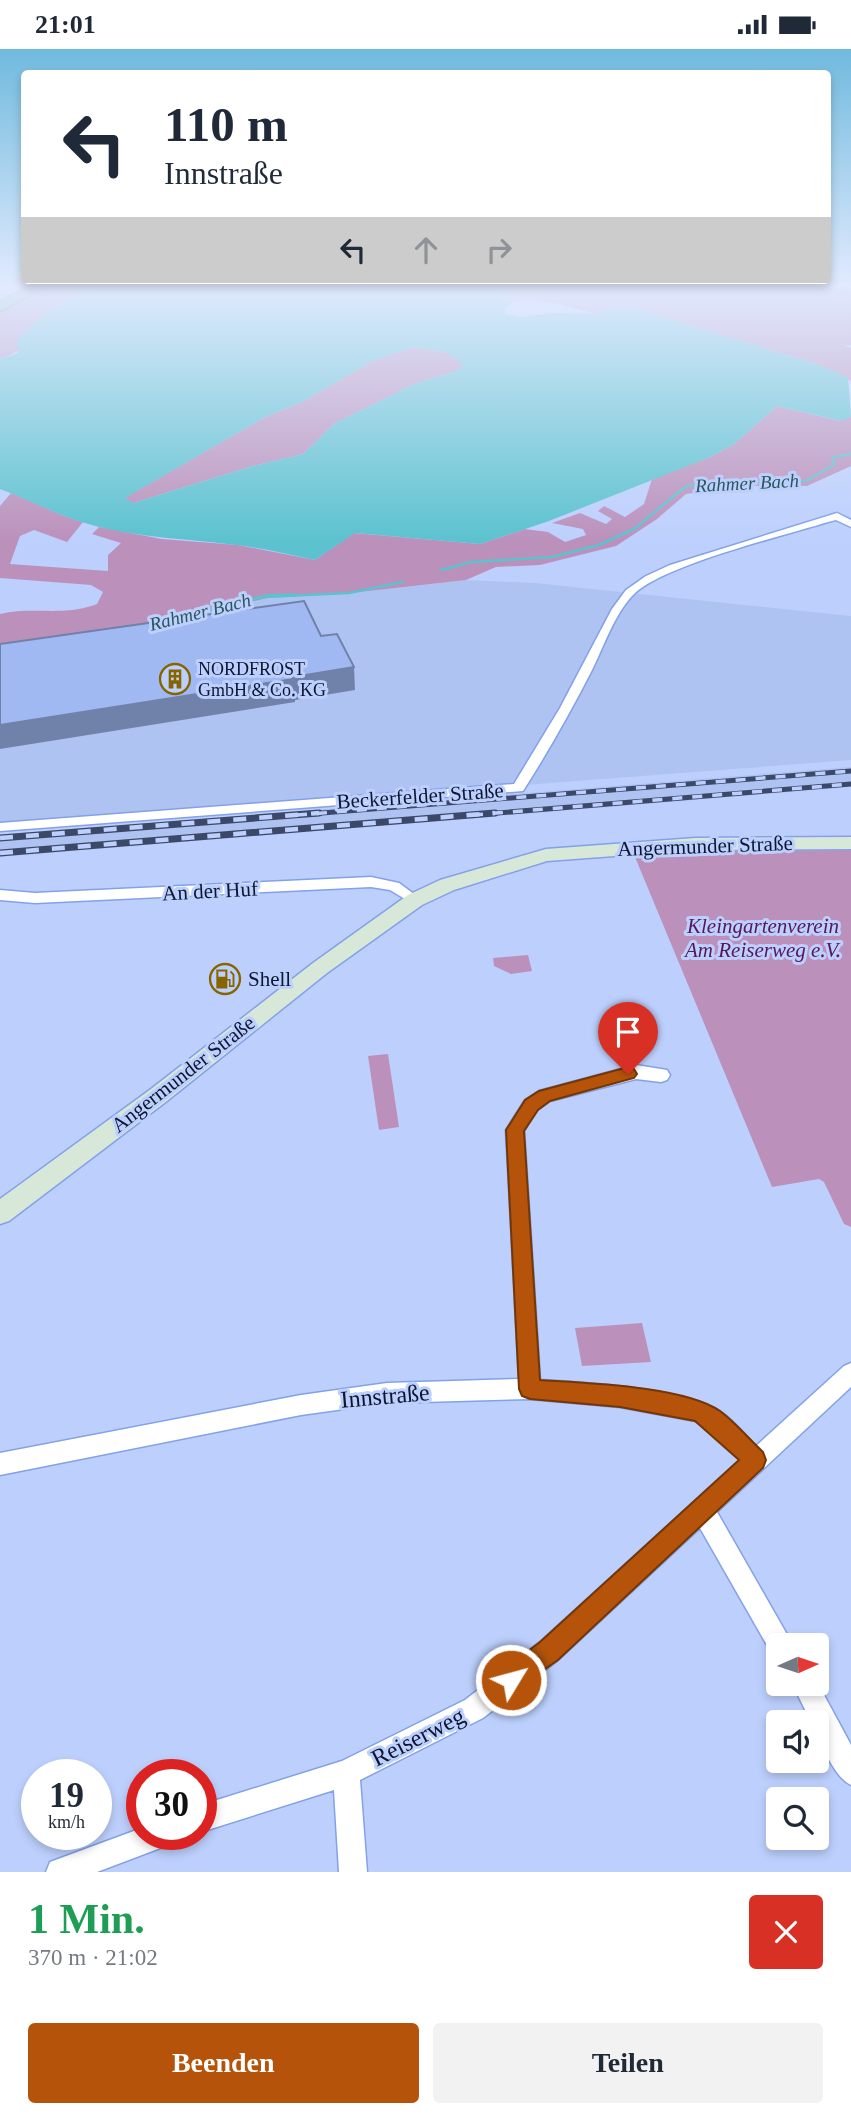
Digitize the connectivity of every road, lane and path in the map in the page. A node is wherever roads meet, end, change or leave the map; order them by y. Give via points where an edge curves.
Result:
1 (851, 524) edge
2 (0, 827) edge
3 (851, 843) edge
4 (0, 895) edge
5 (415, 900) junction
6 (661, 1075) dead end
7 (0, 1213) edge
8 (851, 1373) edge
9 (530, 1389) junction
10 (755, 1460) junction
11 (0, 1464) edge
12 (703, 1511) junction
13 (774, 1633) edge
14 (811, 1696) edge
15 (851, 1772) edge
16 (346, 1773) junction
17 (217, 1814) edge
18 (126, 1847) edge
19 (60, 1872) edge
20 (353, 1872) edge

1 - 2 street, Beckerfelder Straße via 837,516 674,567 630,592 615,611 566,708 518,788
3 - 5 main road, Angermunder Straße via 695,844 546,855 447,885
4 - 5 street, An der Huf via 35,898 371,882 394,886
5 - 7 main road, Angermunder Straße
6 - 9 street via 636,1072 545,1096 531,1105 515,1130
8 - 10 street, Reiserweg
9 - 10 street, Innstraße via 620,1397 698,1411 713,1419
9 - 11 street, Innstraße via 387,1393 301,1405
10 - 12 street, Reiserweg
12 - 13 street
12 - 16 street, Reiserweg via 549,1651 474,1709
14 - 15 street
16 - 17 street, Reiserweg
16 - 20 street
18 - 19 street

